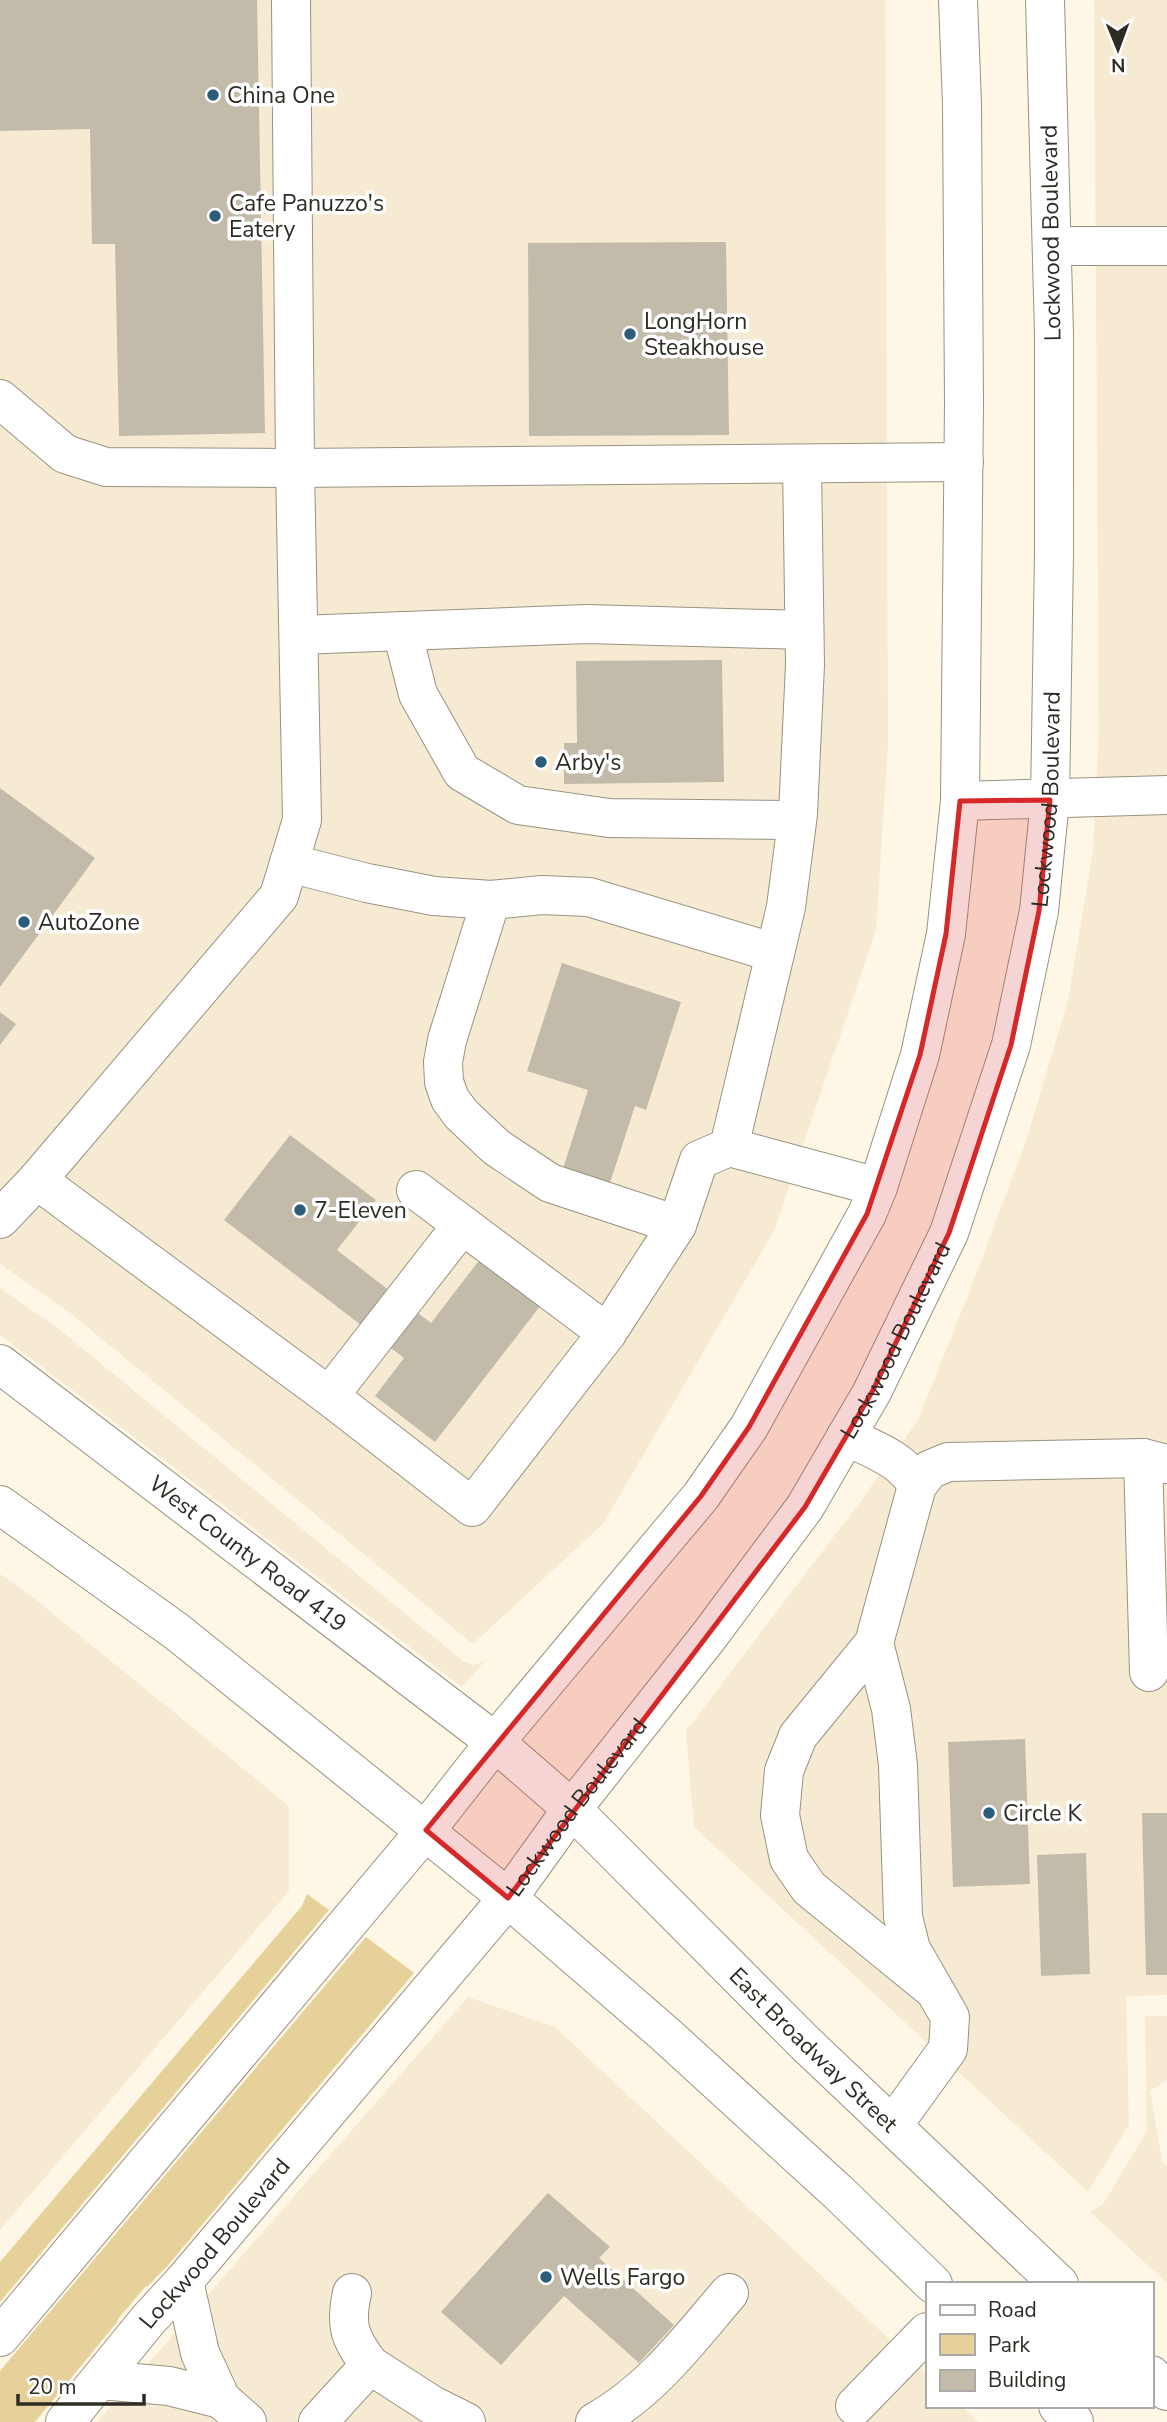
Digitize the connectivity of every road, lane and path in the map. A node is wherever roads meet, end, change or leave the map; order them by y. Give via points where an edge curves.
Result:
1 (291, 0) edge
2 (958, 0) edge
3 (1045, 0) edge
4 (1167, 246) edge
5 (1053, 247) junction
6 (0, 399) edge
7 (964, 462) junction
8 (802, 464) junction
9 (295, 468) junction
10 (804, 630) junction
11 (402, 631) junction
12 (299, 635) junction
13 (1167, 795) edge
14 (1050, 800) junction
15 (960, 801) junction
16 (797, 820) junction
17 (289, 863) junction
18 (491, 900) junction
19 (775, 953) junction
20 (729, 1147) junction
21 (37, 1180) junction
22 (878, 1187) junction
23 (416, 1190) dead end
24 (1, 1222) edge
25 (462, 1225) junction
26 (677, 1225) junction
27 (607, 1333) junction
28 (0, 1364) edge
29 (329, 1396) junction
30 (846, 1436) junction
31 (1159, 1455) edge
32 (917, 1486) junction
33 (0, 1505) edge
34 (874, 1643) junction
35 (1149, 1672) dead end
36 (495, 1742) junction
37 (572, 1809) junction
38 (426, 1830) junction
39 (508, 1898) junction
40 (902, 1953) junction
41 (893, 2125) junction
42 (184, 2281) junction
43 (931, 2282) edge
44 (1057, 2282) edge
45 (352, 2292) dead end
46 (729, 2293) dead end
47 (926, 2333) edge
48 (0, 2337) edge
49 (370, 2365) junction
50 (1153, 2377) edge
51 (101, 2380) junction
52 (1167, 2391) edge
53 (855, 2406) dead end
54 (1060, 2408) edge
55 (234, 2411) edge
56 (65, 2422) edge
57 (318, 2422) edge
58 (466, 2422) edge
59 (595, 2422) edge
60 (1074, 2422) edge

1 - 9 street
2 - 7 street
3 - 5 street, Lockwood Boulevard
4 - 5 street
5 - 14 street, Lockwood Boulevard
6 - 9 street via 65,454 106,467
7 - 8 street
7 - 15 street
8 - 9 street
8 - 10 street
9 - 12 street
10 - 11 street via 587,624
10 - 16 street
11 - 12 street
11 - 16 street via 418,694 462,772 518,805 609,818
12 - 17 street via 302,820
13 - 14 street
14 - 15 street
14 - 30 street, Lockwood Boulevard via 1039,911 1007,1057 949,1233
15 - 22 street via 946,933 923,1042
16 - 19 street
17 - 18 street via 421,893
17 - 21 street via 279,896
18 - 19 street via 589,897
18 - 26 street via 447,1040 444,1082 450,1099 496,1147 550,1183
19 - 20 street
20 - 22 street
20 - 26 street via 699,1160
21 - 24 street
21 - 29 street
22 - 36 street via 749,1427 701,1496
23 - 25 street
25 - 27 street
25 - 29 street
26 - 27 street
27 - 29 street via 472,1507
28 - 36 street, West County Road 419
30 - 32 street via 891,1458 911,1474
30 - 37 street, Lockwood Boulevard via 805,1507
31 - 32 street via 948,1462 929,1470
31 - 35 street
32 - 34 street
33 - 38 street via 176,1631
34 - 40 street via 891,1709 898,1765
34 - 40 street via 797,1736 784,1771 780,1815 789,1859 809,1888
36 - 37 street, West County Road 419
36 - 38 street
37 - 39 street, Lockwood Boulevard
37 - 41 street, East Broadway Street
38 - 39 street
38 - 48 street
39 - 42 street, Lockwood Boulevard
39 - 43 street via 788,2146
40 - 41 street via 950,2017 948,2049
41 - 44 street, East Broadway Street
42 - 51 street, Lockwood Boulevard
42 - 55 street via 200,2353
45 - 49 street via 347,2318 358,2349
46 - 59 street via 661,2372 622,2407
47 - 53 street
49 - 57 street
49 - 58 street
50 - 52 street
51 - 55 street via 169,2386
51 - 56 street, Lockwood Boulevard
54 - 60 street

